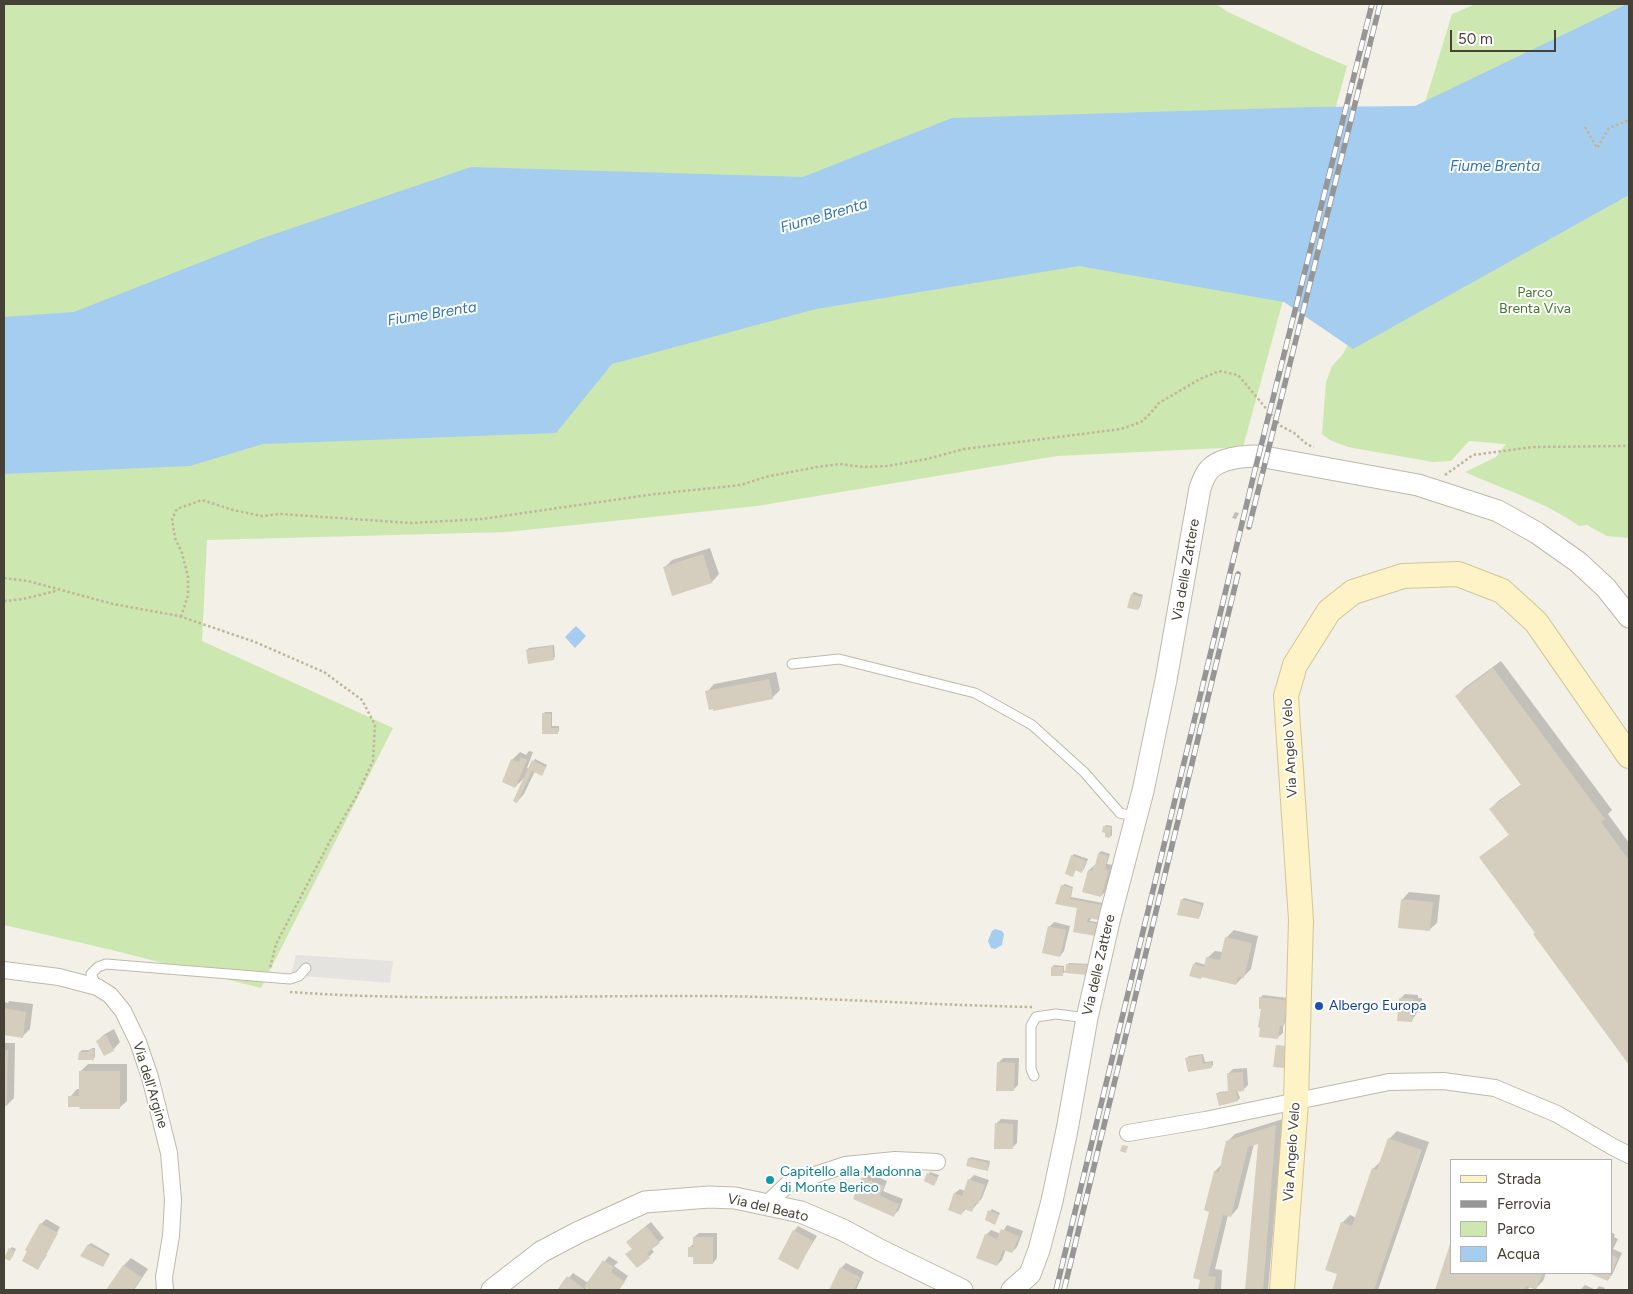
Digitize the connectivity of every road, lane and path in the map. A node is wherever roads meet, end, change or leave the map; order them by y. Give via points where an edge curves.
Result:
1 (1629, 120) edge
2 (1585, 127) dead end
3 (1629, 446) edge
4 (1315, 448) dead end
5 (1427, 488) junction
6 (4, 578) edge
7 (58, 590) junction
8 (4, 601) edge
9 (1629, 616) edge
10 (181, 617) junction
11 (792, 664) dead end
12 (1629, 756) edge
13 (1137, 817) junction
14 (306, 968) dead end
15 (4, 970) edge
16 (268, 976) junction
17 (97, 988) junction
18 (284, 991) dead end
19 (1056, 1014) junction
20 (1087, 1018) junction
21 (1034, 1076) dead end
22 (1296, 1102) junction
23 (1128, 1133) dead end
24 (1629, 1155) edge
25 (937, 1162) dead end
26 (766, 1205) junction
27 (165, 1290) edge
28 (492, 1290) edge
29 (961, 1290) edge
30 (1012, 1290) edge
31 (1282, 1290) edge

1 - 2 path via 1609,128 1597,148
3 - 5 path via 1533,446 1473,455
4 - 10 path via 1281,426 1238,375 1219,371 1159,403 1141,422 1121,429 964,450 887,466 840,464 817,467 741,485 482,519 410,524 281,514 262,516 202,500 178,509 172,519 188,578 188,595
5 - 9 street, Via delle Zattere via 1498,511 1537,533 1578,562 1606,588
5 - 13 street, Via delle Zattere via 1259,456 1222,462 1209,470 1200,488 1166,680
6 - 7 path
7 - 8 path
7 - 10 path
10 - 16 path via 255,642 324,672 362,700 375,725 373,761 276,944
11 - 13 lane via 839,659 975,693 1032,725 1084,772 1120,812
12 - 22 main road, Via Angelo Velo via 1536,622 1502,591 1458,574 1403,576 1352,592 1329,611 1295,665 1286,696 1301,920
13 - 20 street, Via delle Zattere
14 - 16 lane via 299,976 290,979
15 - 17 street, Via dell'Argine
16 - 17 lane via 106,964 91,974
17 - 27 street, Via dell'Argine via 110,996 123,1011 138,1042 170,1153 173,1200
18 - 19 path via 435,997 780,997 1040,1007
19 - 20 lane
19 - 21 lane via 1036,1017 1031,1026 1031,1069
20 - 30 street, Via delle Zattere via 1067,1130 1039,1250 1030,1274
22 - 23 street
22 - 24 street via 1389,1082 1443,1081 1495,1088 1557,1114
22 - 31 main road, Via Angelo Velo
25 - 26 street via 895,1160 845,1165 788,1184
26 - 28 street, Via del Beato via 735,1198 709,1197 645,1202 542,1252
26 - 29 street, Via del Beato via 801,1212 843,1230

